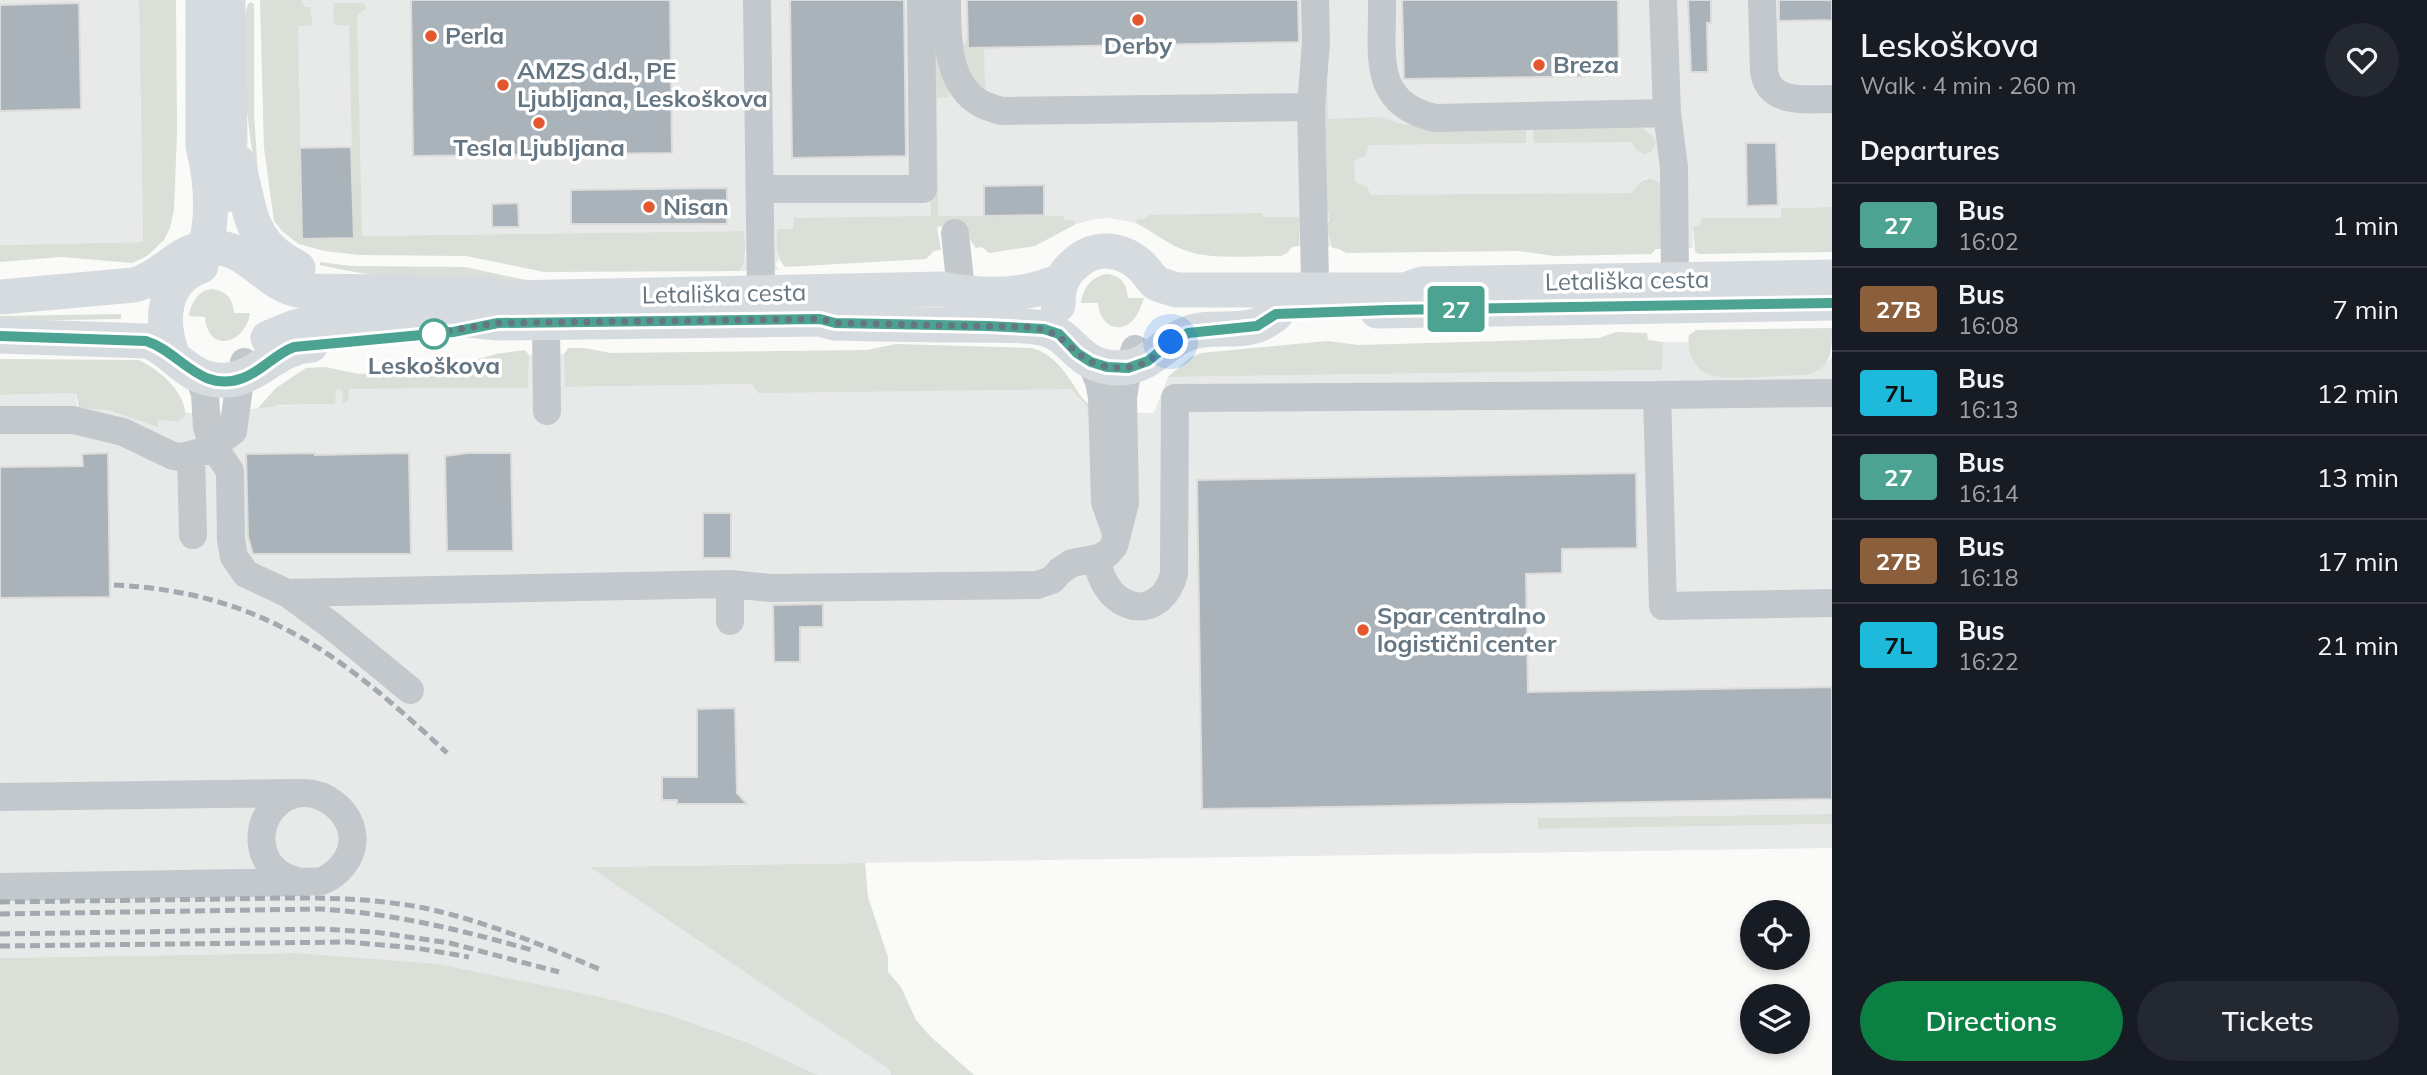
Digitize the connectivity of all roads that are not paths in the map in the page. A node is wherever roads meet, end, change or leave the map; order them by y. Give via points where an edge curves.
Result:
1 (202, 0) edge
2 (228, 0) edge
3 (757, 0) edge
4 (921, 0) edge
5 (947, 0) edge
6 (1315, 0) edge
7 (1382, 0) edge
8 (1663, 0) edge
9 (1762, 0) edge
10 (1832, 99) edge
11 (1311, 107) junction
12 (1667, 113) junction
13 (216, 144) junction
14 (760, 189) junction
15 (955, 233) dead end
16 (243, 255) junction
17 (193, 258) junction
18 (1165, 276) junction
19 (1832, 278) edge
20 (1315, 279) junction
21 (1675, 280) junction
22 (1422, 284) junction
23 (951, 285) junction
24 (273, 290) junction
25 (384, 292) junction
26 (169, 293) junction
27 (761, 294) junction
28 (0, 297) edge
29 (1832, 303) edge
30 (0, 311) edge
31 (502, 311) junction
32 (1061, 311) junction
33 (1276, 314) junction
34 (546, 323) junction
35 (1162, 323) junction
36 (0, 327) edge
37 (0, 336) edge
38 (168, 341) junction
39 (1137, 359) junction
40 (251, 360) junction
41 (1091, 362) junction
42 (199, 376) junction
43 (1832, 393) edge
44 (1657, 395) junction
45 (547, 411) dead end
46 (0, 420) edge
47 (212, 446) junction
48 (1116, 533) junction
49 (193, 535) dead end
50 (1098, 558) junction
51 (730, 584) junction
52 (287, 593) junction
53 (1832, 603) edge
54 (730, 621) dead end
55 (410, 690) dead end
56 (301, 793) junction
57 (0, 797) edge
58 (300, 882) junction
59 (0, 887) edge

1 - 13 main road
2 - 13 main road
3 - 14 street
4 - 14 street via 923,189
5 - 11 street via 948,48 964,85 979,102 1001,111
6 - 11 street
7 - 12 street via 1386,80 1394,97 1419,114 1435,118
8 - 12 street
9 - 10 street via 1764,71 1770,88 1785,97
11 - 20 street
12 - 21 street via 1674,167
13 - 16 main road via 225,164 228,218
13 - 17 main road via 208,167 209,218
13 - 25 main road via 239,164 253,224 268,246 296,267 366,280
14 - 27 street
15 - 23 street
16 - 17 main road, Letališka cesta via 227,249
16 - 24 main road, Letališka cesta
17 - 24 main road, Letališka cesta via 231,267 261,294
17 - 26 main road
17 - 28 main road via 134,285
18 - 20 main road, Letališka cesta
18 - 22 main road, Letališka cesta via 1199,290 1405,290
18 - 23 main road, Letališka cesta via 1150,250 1138,242 1103,236 1080,241 1049,264 1028,272 968,277
18 - 32 main road, Letališka cesta via 1157,284 1125,254 1093,253 1080,259
18 - 35 main road
19 - 21 main road, Letališka cesta
20 - 22 main road, Letališka cesta via 1405,279
21 - 22 main road, Letališka cesta
23 - 27 main road, Letališka cesta
23 - 32 main road, Letališka cesta via 970,295 1028,291
24 - 25 main road, Letališka cesta
24 - 31 main road, Letališka cesta via 303,305 488,304
24 - 40 main road via 274,319
25 - 31 main road, Letališka cesta via 488,293
26 - 30 main road via 135,306
26 - 38 main road
27 - 31 main road, Letališka cesta
29 - 33 main road, Letališka cesta
31 - 34 main road, Letališka cesta
31 - 40 main road, Letališka cesta via 295,327
31 - 40 main road, Letališka cesta via 453,332 294,347 251,375
32 - 34 main road, Letališka cesta via 1052,331 820,319
32 - 39 main road, Letališka cesta via 1096,346
32 - 41 main road, Letališka cesta via 1077,353
33 - 35 main road, Letališka cesta via 1256,307 1199,311
33 - 39 main road, Letališka cesta via 1257,326 1188,333
34 - 45 street
35 - 39 main road, Letališka cesta
36 - 38 main road via 135,326
37 - 38 main road, Letališka cesta
38 - 40 main road, Letališka cesta via 177,332 208,362 229,366
38 - 42 main road, Letališka cesta via 184,366
39 - 41 main road via 1107,367
39 - 48 street via 1124,397 1125,503
40 - 42 main road via 223,381
40 - 47 street via 236,425
41 - 48 street via 1102,397 1105,502
42 - 47 street
43 - 44 street
44 - 50 street via 1175,398 1171,586 1151,606 1126,604 1101,575
44 - 53 street via 1663,606
46 - 47 street via 73,420 123,432 173,456
47 - 49 street
47 - 52 street via 230,471 234,557 246,574
48 - 50 street via 1114,547
50 - 51 street via 1072,562 1052,580 1037,585 771,588
51 - 52 street
51 - 54 street
52 - 55 street
56 - 57 street
56 - 58 street via 276,804 267,815 261,841 271,867
56 - 58 street via 315,793 341,808 352,834 345,863 335,873 322,881
58 - 59 street

